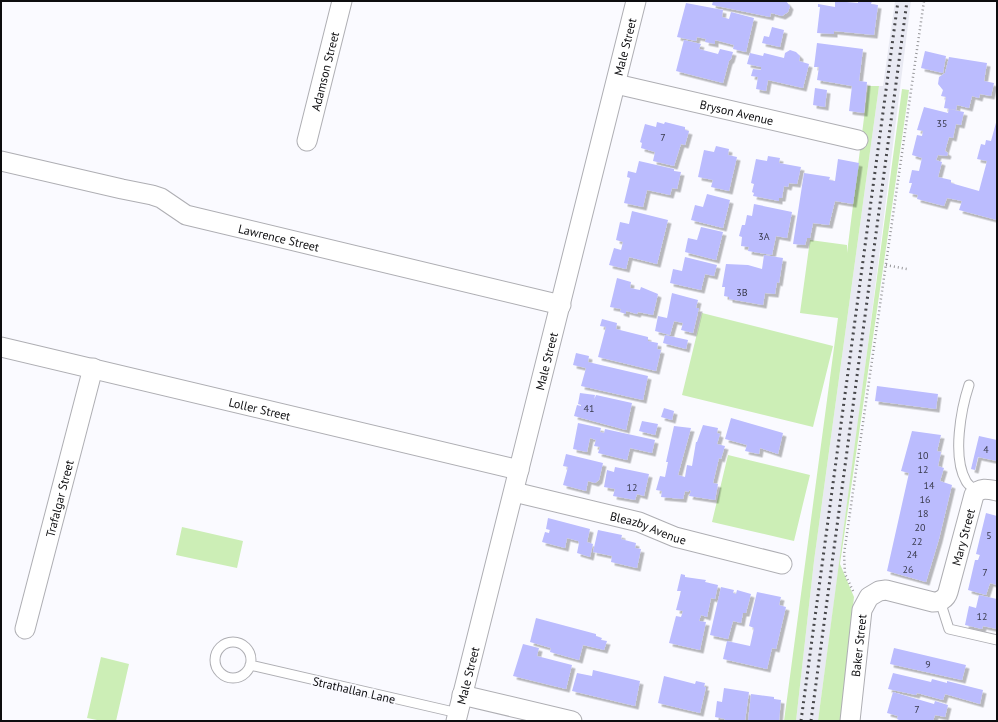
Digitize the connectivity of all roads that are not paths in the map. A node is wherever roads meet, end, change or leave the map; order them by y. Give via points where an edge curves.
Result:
1 (342, 1) edge
2 (636, 1) edge
3 (616, 84) junction
4 (858, 140) dead end
5 (307, 141) dead end
6 (1, 161) edge
7 (561, 305) junction
8 (1, 347) edge
9 (92, 368) junction
10 (969, 385) dead end
11 (520, 470) junction
12 (997, 490) edge
13 (514, 492) junction
14 (976, 492) junction
15 (782, 564) dead end
16 (940, 601) junction
17 (25, 629) dead end
18 (997, 640) edge
19 (250, 665) dead end
20 (462, 694) junction
21 (457, 717) edge
22 (572, 721) edge
23 (850, 721) edge

1 - 5 street, Adamson Street
2 - 3 street, Male Street
3 - 4 street, Bryson Avenue
3 - 7 street, Male Street
6 - 7 street, Lawrence Street via 152,195 186,215
7 - 11 street, Male Street
8 - 9 street, Loller Street
9 - 11 street, Loller Street
9 - 17 street, Trafalgar Street
10 - 14 lane via 960,423 960,458 965,479
11 - 13 street, Male Street
12 - 14 street, Mary Street via 985,488
13 - 15 street, Bleazby Avenue via 639,522 675,537
13 - 20 street, Male Street
14 - 16 street, Mary Street via 948,592
16 - 18 lane via 949,629
16 - 23 street, Baker Street via 933,602 886,590 874,593 864,603
19 - 21 lane, Strathallan Lane
20 - 21 street, Male Street
20 - 22 street

